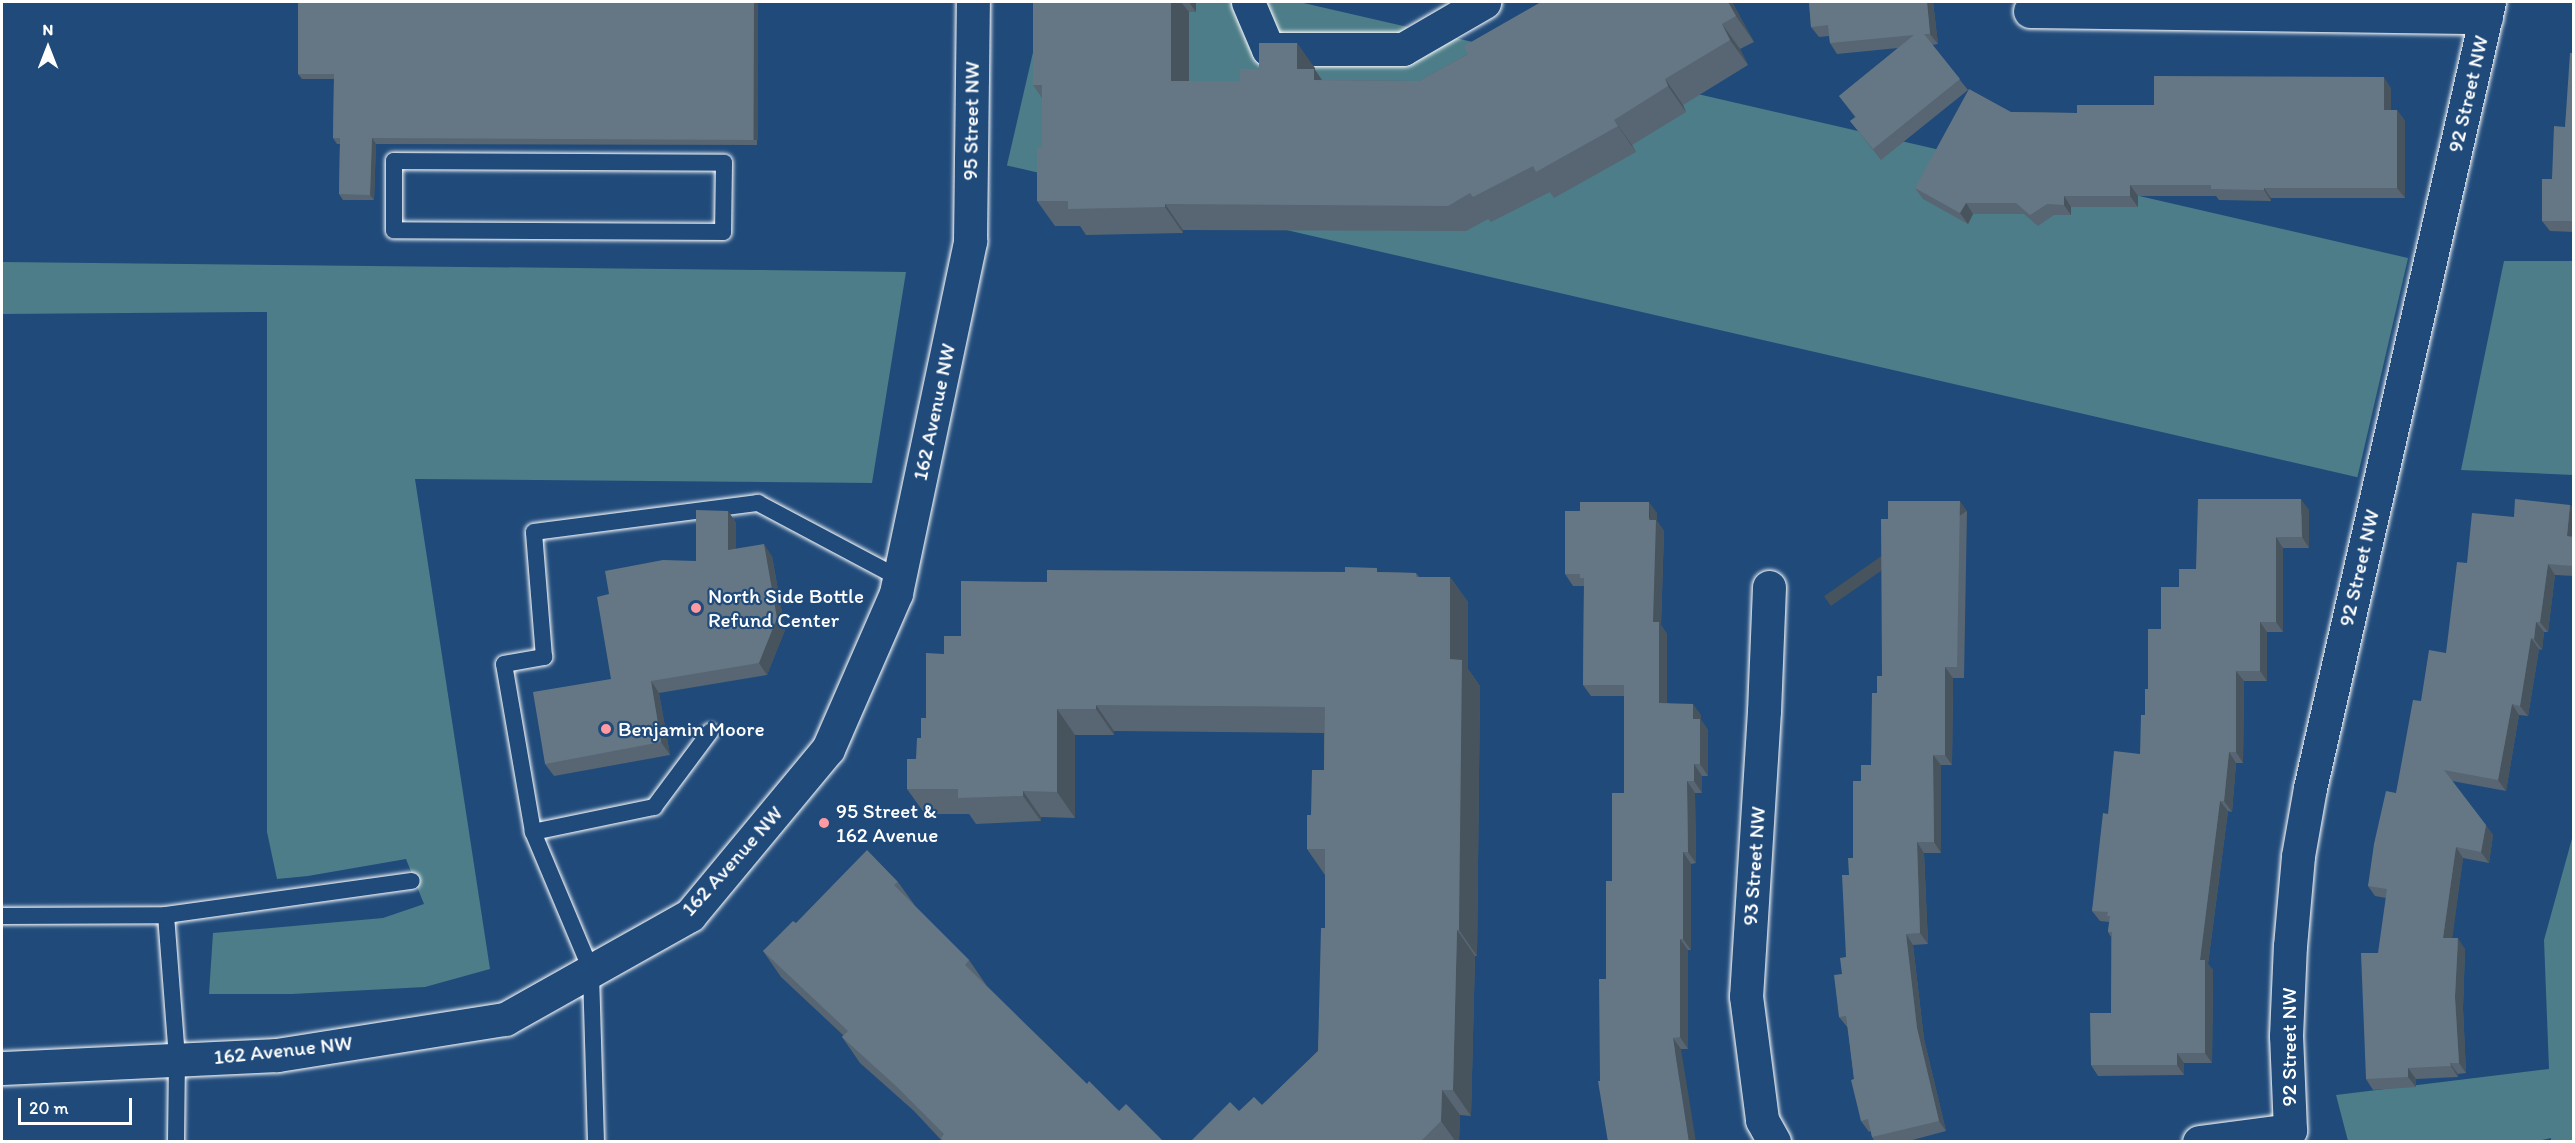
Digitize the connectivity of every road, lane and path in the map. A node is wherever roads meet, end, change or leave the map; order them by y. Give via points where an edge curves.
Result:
1 (973, 2) edge
2 (1248, 2) edge
3 (1484, 2) edge
4 (2487, 9) edge
5 (2030, 11) dead end
6 (394, 161) joint
7 (970, 241) joint
8 (899, 578) junction
9 (1768, 586) dead end
10 (710, 732) dead end
11 (533, 832) junction
12 (412, 881) dead end
13 (166, 915) junction
14 (2, 916) edge
15 (591, 970) junction
16 (177, 1059) junction
17 (2, 1068) edge
18 (2291, 1136) edge
19 (176, 1142) edge
20 (596, 1142) edge
21 (1774, 1142) edge
22 (2199, 1142) edge

1 - 7 street, 95 Street NW
2 - 3 street via 1268,49 1403,49
4 - 5 street
4 - 18 street, 92 Street NW via 2310,788 2298,856 2286,1036
6 - 6 lane via 394,230 723,232 723,163
7 - 8 street, 162 Avenue NW
8 - 11 lane via 758,502 534,532 544,657 504,664
8 - 15 street, 162 Avenue NW via 828,749 690,915
9 - 21 street, 93 Street NW via 1746,996 1762,1120
10 - 11 lane via 654,807
11 - 15 lane
12 - 13 lane
13 - 14 lane
13 - 16 lane
15 - 16 street, 162 Avenue NW via 505,1019 278,1055
15 - 20 lane
16 - 17 street, 162 Avenue NW
16 - 19 lane
18 - 22 street

